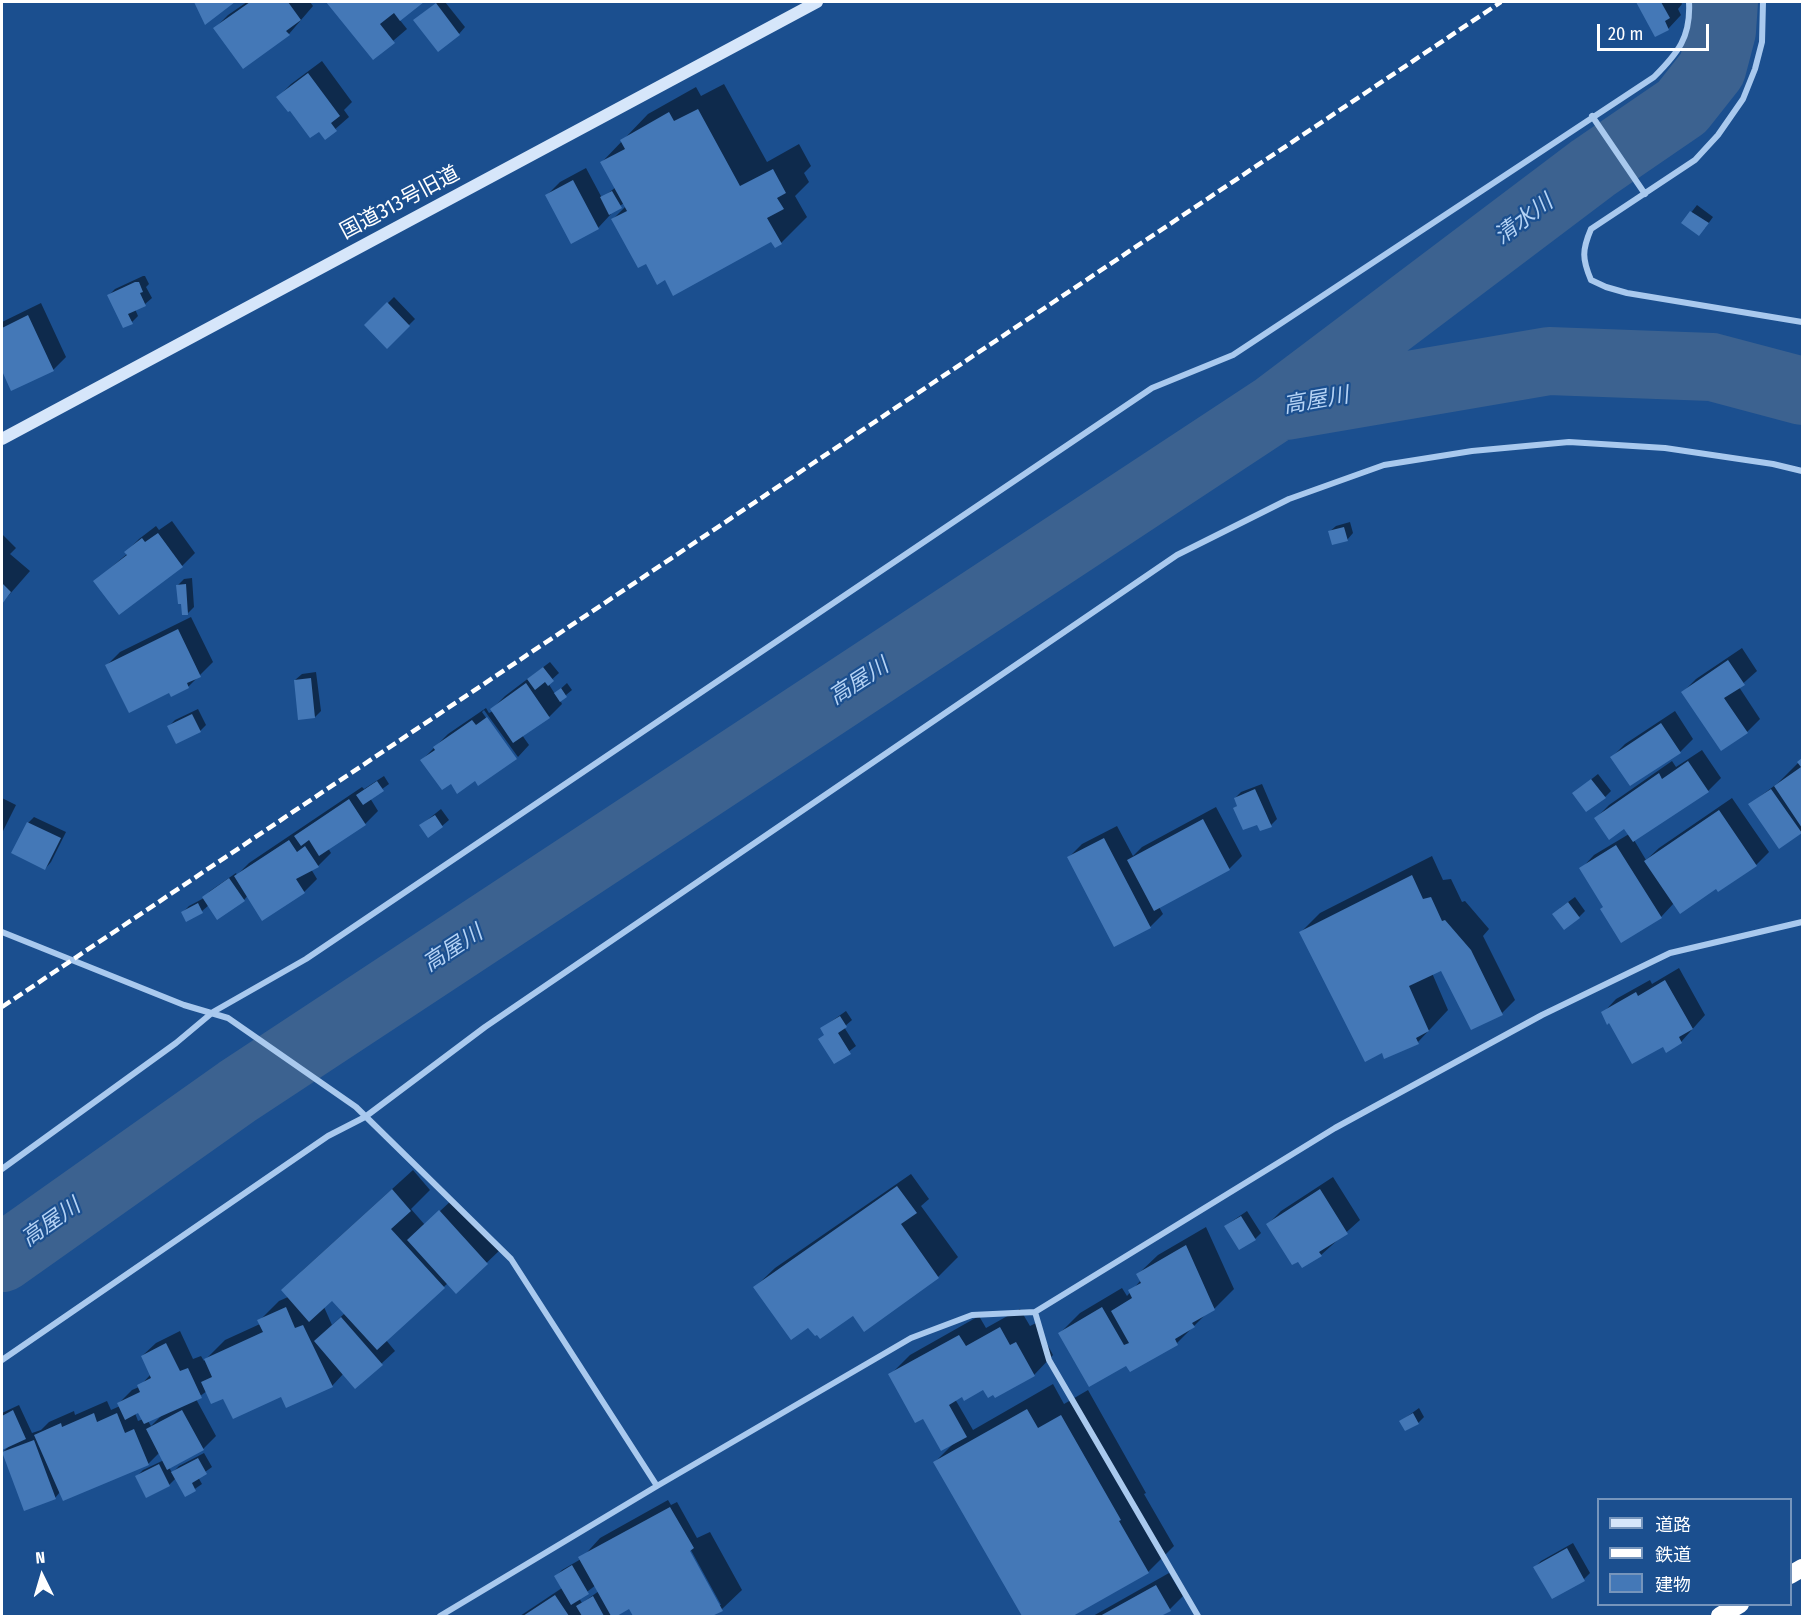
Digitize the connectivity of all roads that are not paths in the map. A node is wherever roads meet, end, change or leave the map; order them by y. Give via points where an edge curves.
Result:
1 (817, 2) edge
2 (1689, 2) edge
3 (1763, 2) edge
4 (1592, 116) junction
5 (1645, 194) junction
6 (1803, 322) edge
7 (2, 439) edge
8 (1803, 471) edge
9 (1803, 922) edge
10 (2, 932) edge
11 (213, 1012) junction
12 (365, 1117) junction
13 (2, 1169) edge
14 (1035, 1312) junction
15 (2, 1360) edge
16 (657, 1486) junction
17 (1738, 1606) edge
18 (440, 1617) edge
19 (1198, 1617) edge
20 (1720, 1617) edge

1 - 7 street, 国道313号旧道
2 - 4 street via 1687,34 1675,56 1654,77
3 - 5 street via 1762,42 1743,99 1695,160
4 - 5 street
4 - 11 street via 1233,355 1152,388 306,959
5 - 6 street via 1592,228 1584,246 1584,264 1591,280 1628,293
8 - 12 street via 1665,448 1569,442 1472,451 1384,465 1289,499 1177,555 484,1027
9 - 14 street via 1670,953 1542,1016 1335,1128
10 - 11 street via 184,1005
11 - 12 street via 228,1018
11 - 13 street via 158,1057
12 - 15 street via 328,1136
12 - 16 street via 511,1259
14 - 16 street via 972,1315 911,1338
14 - 19 street via 1049,1360
16 - 18 street
17 - 20 highway

